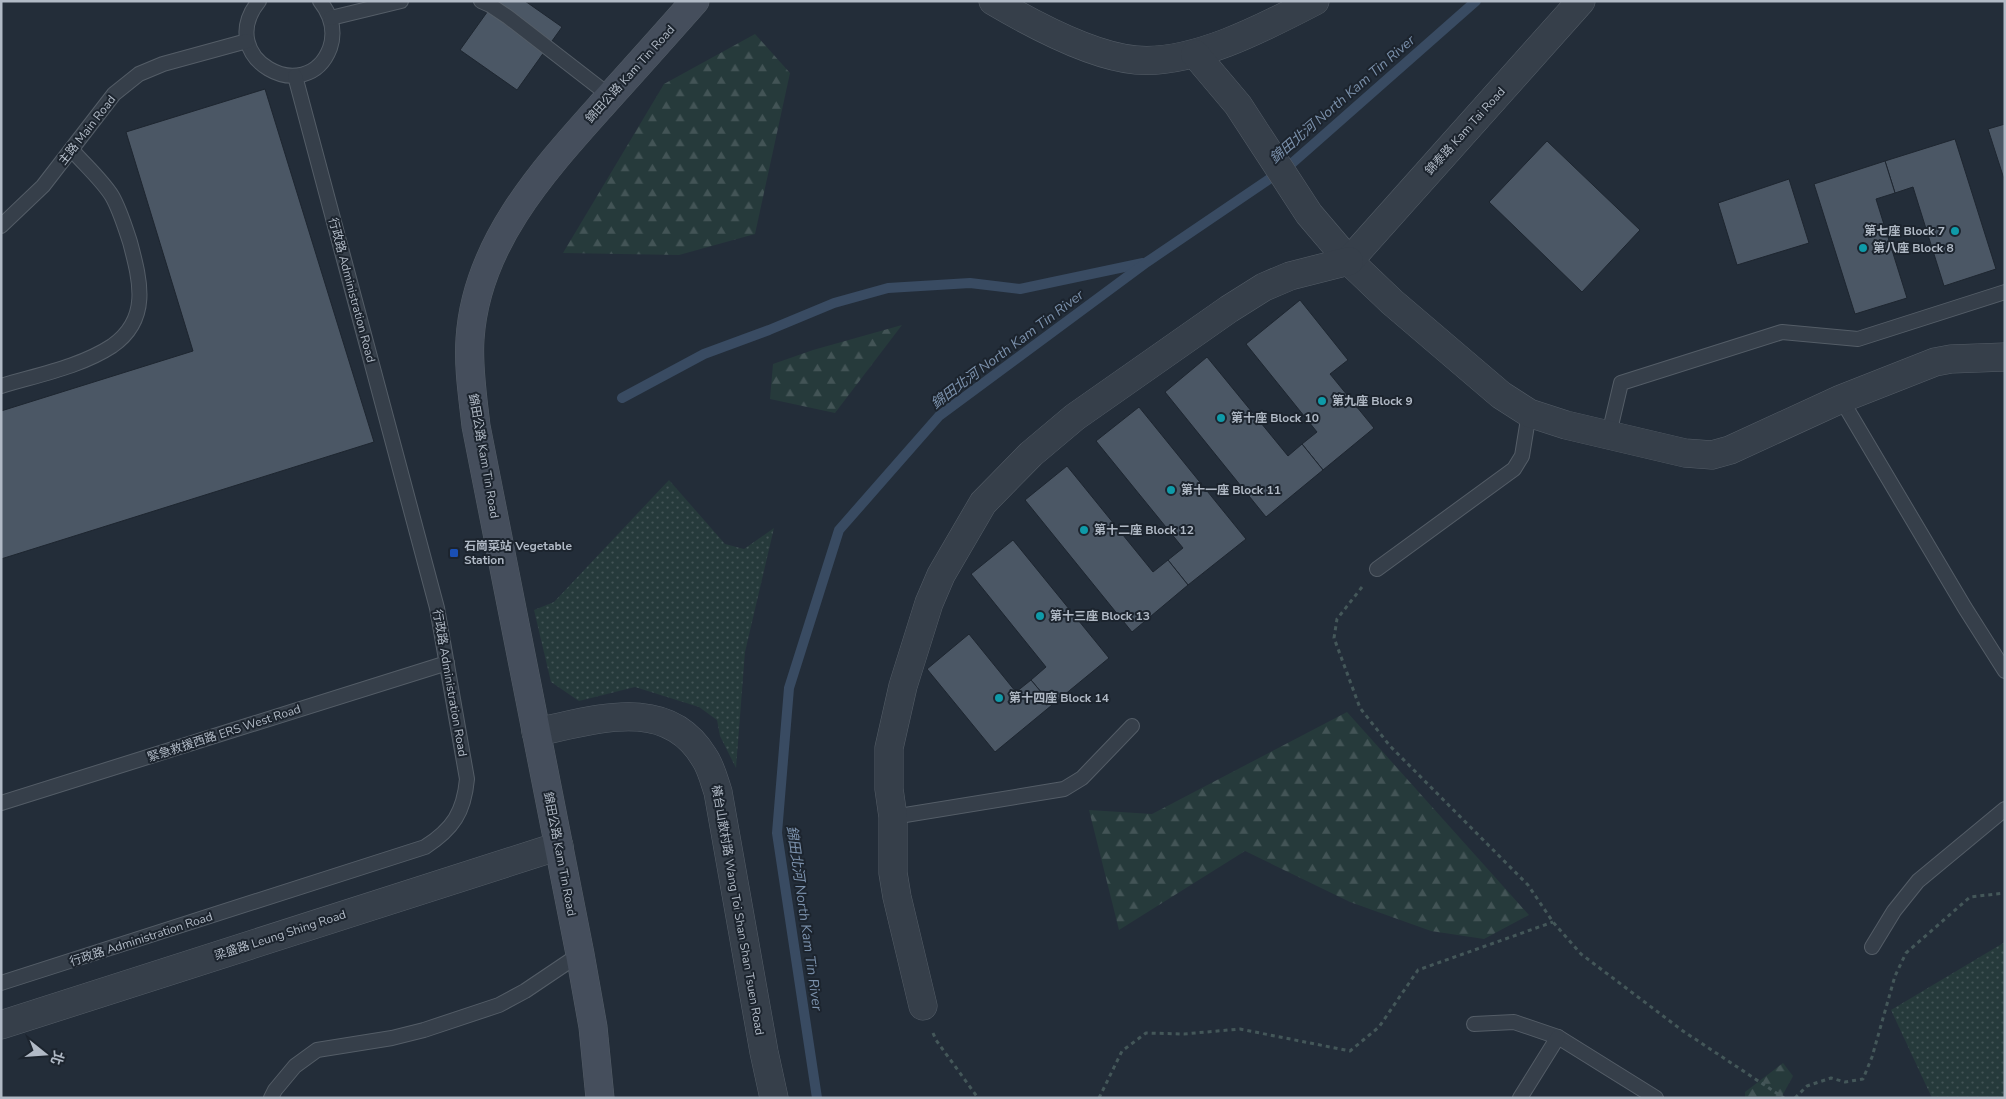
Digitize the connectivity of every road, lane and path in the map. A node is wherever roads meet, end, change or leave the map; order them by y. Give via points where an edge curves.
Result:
1 (259, 1) edge
2 (320, 1) edge
3 (401, 1) edge
4 (481, 1) edge
5 (695, 1) edge
6 (993, 1) edge
7 (1315, 1) edge
8 (1580, 1) edge
9 (331, 18) junction
10 (247, 41) junction
11 (1195, 54) junction
12 (295, 76) junction
13 (610, 96) junction
14 (72, 150) junction
15 (1, 226) edge
16 (1349, 261) junction
17 (2005, 292) edge
18 (2005, 357) edge
19 (1, 386) edge
20 (1841, 399) junction
21 (1530, 413) junction
22 (1609, 434) junction
23 (1377, 569) joint
24 (447, 663) junction
25 (2005, 671) edge
26 (1132, 726) dead end
27 (536, 732) junction
28 (1, 804) edge
29 (2005, 809) edge
30 (893, 817) junction
31 (559, 846) junction
32 (2005, 893) edge
33 (1553, 922) junction
34 (1872, 948) dead end
35 (580, 954) junction
36 (1, 983) edge
37 (923, 1006) joint
38 (1474, 1024) dead end
39 (1, 1025) edge
40 (1558, 1037) junction
41 (271, 1098) edge
42 (600, 1098) edge
43 (774, 1098) edge
44 (978, 1098) edge
45 (1099, 1098) edge
46 (1520, 1098) edge
47 (1656, 1098) edge
48 (1784, 1098) edge
49 (1795, 1098) edge

1 - 10 lane via 248,19
2 - 9 lane
3 - 9 lane
4 - 13 lane via 508,17
5 - 13 main road, 錦田公路 Kam Tin Road
6 - 11 street via 1030,23 1101,52 1136,60
7 - 11 street
8 - 16 street, 錦泰路 Kam Tai Road
9 - 12 lane via 332,40 323,60 315,68
10 - 12 lane via 256,60 264,68
10 - 14 lane, 主路 Main Road via 163,64 139,74 114,94
11 - 16 street via 1238,106 1309,214
12 - 24 lane, 行政路 Administration Road via 437,608
13 - 27 main road, 錦田公路 Kam Tin Road via 543,172 506,227 480,282 470,339 476,426
14 - 15 lane, 主路 Main Road via 43,186
14 - 19 lane via 112,196 125,226 136,266 141,292 139,304 123,337 112,346 78,362
16 - 21 street via 1501,395
16 - 30 street via 1290,276 1229,309 1075,417 1031,454 984,503 941,575 929,603 904,686 890,748 889,789
17 - 22 lane via 1858,339 1782,332 1620,383
18 - 20 street via 1935,362
20 - 22 street via 1730,450 1712,455 1685,453
20 - 25 lane
21 - 22 street
21 - 23 lane via 1522,456 1514,469
23 - 33 path via 1337,619 1334,638 1360,708 1390,746 1528,885
24 - 28 lane, 緊急救援西路 ERS West Road
24 - 36 lane, 行政路 Administration Road via 467,779 460,812 439,838 410,853
26 - 30 lane via 1082,778 1064,789
27 - 31 main road, 錦田公路 Kam Tin Road
27 - 43 street, 橫台山散村路 Wang Toi Shan Shan Tsuen Road via 607,718 653,718 669,724 694,742 705,757 718,792
29 - 34 lane via 1918,881 1894,911
30 - 37 street via 893,873
31 - 35 main road, 錦田公路 Kam Tin Road
31 - 39 street, 梁盛路 Leung Shing Road
32 - 49 path via 1970,897 1906,953 1895,976 1863,1079 1845,1082 1831,1078 1807,1086
33 - 45 path via 1418,970 1379,1027 1350,1051 1240,1030 1146,1033 1122,1051
33 - 48 path via 1580,954 1683,1031
35 - 41 lane via 499,1005 392,1038 317,1050 295,1066
35 - 42 main road, 錦田公路 Kam Tin Road via 593,1027
37 - 44 path via 936,1040
38 - 40 lane via 1514,1022
40 - 46 lane
40 - 47 lane

